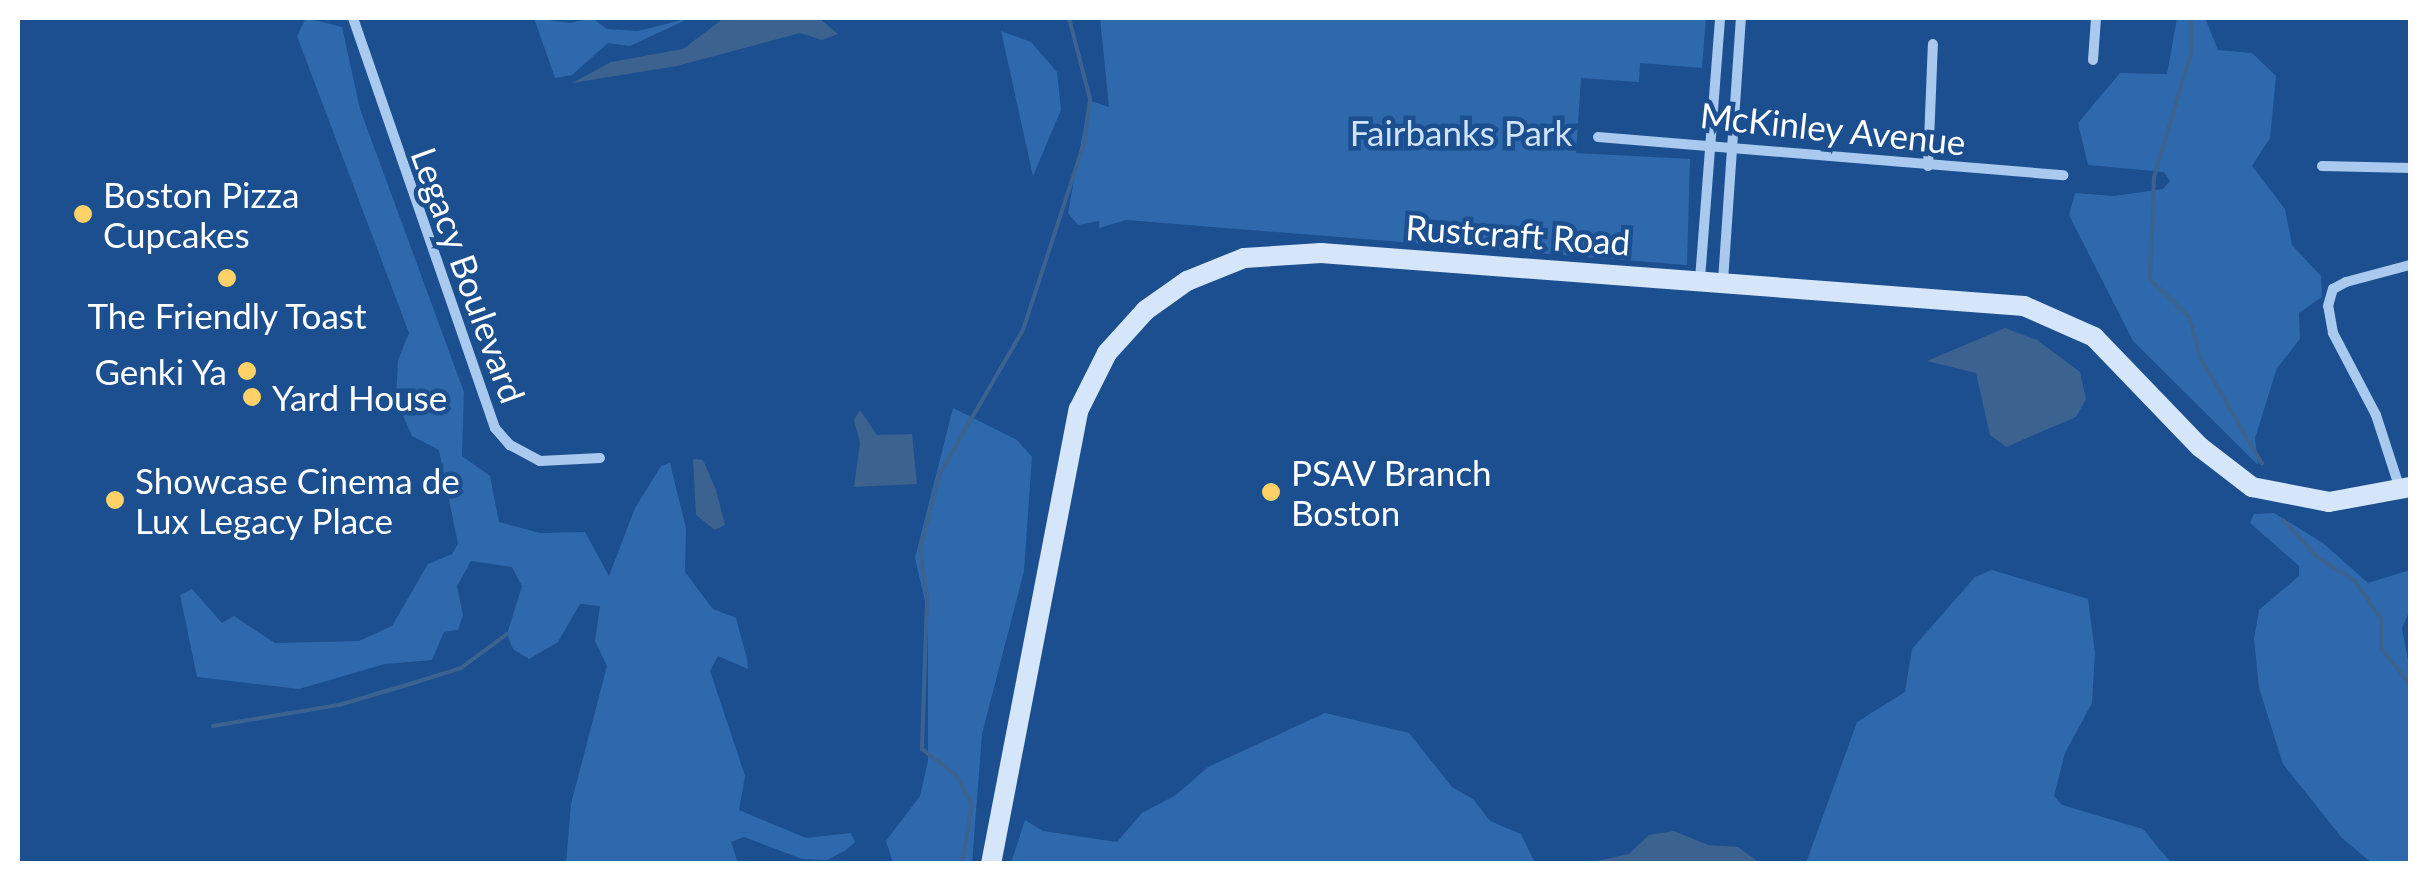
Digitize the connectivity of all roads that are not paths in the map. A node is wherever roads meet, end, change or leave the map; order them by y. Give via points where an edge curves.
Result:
1 (1720, 18) edge
2 (1740, 18) edge
3 (2096, 18) edge
4 (358, 21) edge
5 (1934, 44) dead end
6 (2093, 60) dead end
7 (1598, 137) dead end
8 (1711, 144) junction
9 (1731, 152) junction
10 (1928, 166) junction
11 (2322, 166) dead end
12 (2410, 168) edge
13 (2063, 176) dead end
14 (2410, 265) edge
15 (1700, 279) junction
16 (1723, 281) junction
17 (600, 458) dead end
18 (2405, 488) edge
19 (991, 864) edge

1 - 8 street
2 - 9 street
3 - 6 street
4 - 17 street, Legacy Boulevard via 388,129 433,238 495,428 510,446 540,461
5 - 10 street
7 - 8 street, McKinley Avenue
8 - 9 street, McKinley Avenue
8 - 15 street
9 - 10 street, McKinley Avenue
9 - 16 street
10 - 13 street, McKinley Avenue
11 - 12 street
14 - 18 street via 2334,289 2332,333
15 - 16 main road, Rustcraft Road
15 - 19 main road, Rustcraft Road via 1291,253 1224,264 1165,294 1116,342 1079,409
16 - 18 main road, Rustcraft Road via 2001,302 2045,312 2112,351 2200,447 2252,487 2329,502

